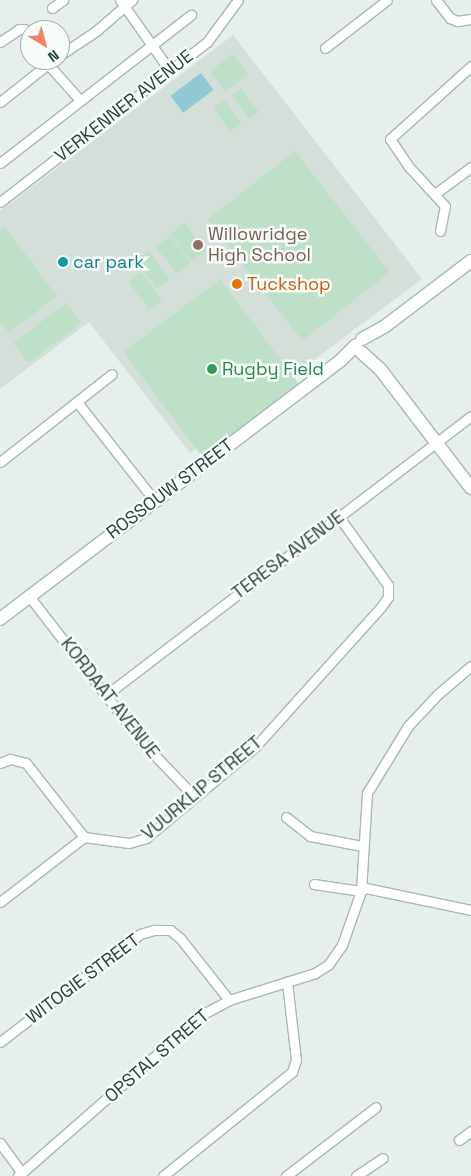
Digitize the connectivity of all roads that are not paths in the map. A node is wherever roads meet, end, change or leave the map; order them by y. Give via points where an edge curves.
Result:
1 (62, 0) edge
2 (238, 0) edge
3 (387, 0) edge
4 (436, 0) edge
5 (125, 2) edge
6 (52, 8) dead end
7 (191, 14) dead end
8 (471, 19) edge
9 (20, 29) edge
10 (0, 42) edge
11 (152, 45) junction
12 (70, 48) edge
13 (325, 48) dead end
14 (471, 66) edge
15 (37, 70) edge
16 (55, 70) edge
17 (170, 71) junction
18 (80, 100) junction
19 (0, 102) edge
20 (0, 163) edge
21 (471, 167) edge
22 (436, 193) junction
23 (0, 202) edge
24 (440, 231) dead end
25 (471, 261) edge
26 (363, 347) junction
27 (112, 374) dead end
28 (77, 402) junction
29 (471, 416) edge
30 (436, 440) junction
31 (0, 462) edge
32 (471, 488) edge
33 (154, 500) junction
34 (339, 517) junction
35 (29, 596) junction
36 (0, 619) edge
37 (471, 666) edge
38 (106, 694) junction
39 (0, 764) edge
40 (194, 796) junction
41 (286, 817) dead end
42 (84, 837) junction
43 (362, 846) junction
44 (314, 884) dead end
45 (361, 889) junction
46 (0, 902) edge
47 (471, 910) edge
48 (287, 982) junction
49 (229, 1000) junction
50 (0, 1042) edge
51 (376, 1107) dead end
52 (471, 1131) edge
53 (459, 1140) dead end
54 (0, 1143) edge
55 (383, 1158) dead end
56 (20, 1174) edge
57 (163, 1176) edge
58 (286, 1176) edge
59 (356, 1176) edge

1 - 6 street
2 - 17 street, VERKENNER AVENUE via 207,42
3 - 13 street
4 - 8 street via 450,18 457,21
5 - 11 street
5 - 12 street via 96,31
7 - 11 street
9 - 10 street
11 - 17 street
11 - 18 street
14 - 22 street via 390,136 390,142 409,167
15 - 19 street
16 - 18 street
17 - 23 street, VERKENNER AVENUE
18 - 20 street
21 - 22 street
22 - 24 street via 445,206
25 - 26 main road, ROSSOUW STREET via 384,327
26 - 30 main road
26 - 33 main road, ROSSOUW STREET via 341,360
27 - 28 street
28 - 31 street
28 - 33 street
29 - 30 street, TERESA AVENUE
30 - 32 main road
30 - 34 street, TERESA AVENUE
33 - 35 main road, ROSSOUW STREET
34 - 38 street, TERESA AVENUE
34 - 40 street, VUURKLIP STREET via 385,579 388,597 255,747
35 - 36 main road, ROSSOUW STREET
35 - 38 street, KORDAAT AVENUE
37 - 43 street, OPSTAL STREET via 424,708 383,763 367,793
38 - 40 street, KORDAAT AVENUE via 141,742
39 - 42 street via 10,759 26,763
40 - 42 street, VUURKLIP STREET via 153,833 138,841
41 - 43 street via 310,836
42 - 46 street
43 - 45 street, OPSTAL STREET
44 - 45 street
45 - 47 street
45 - 48 street, OPSTAL STREET via 342,945 332,960 315,973
48 - 49 street, OPSTAL STREET
48 - 57 street via 296,1060 292,1072
49 - 50 street, WITOGIE STREET via 180,938 170,930 154,930 140,934
49 - 56 street, OPSTAL STREET via 203,1014
51 - 58 street
52 - 53 street
54 - 56 street
55 - 59 street

